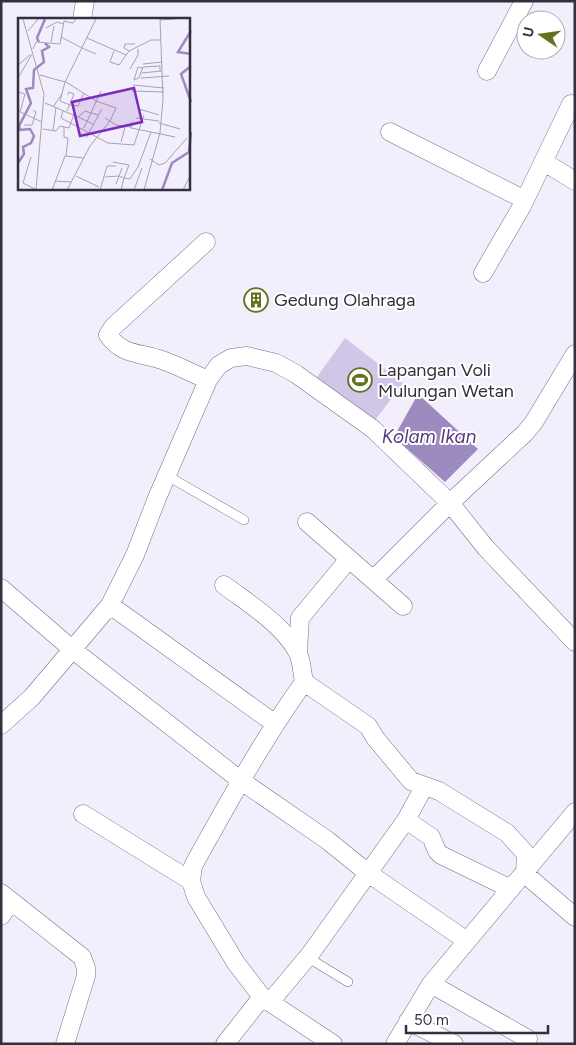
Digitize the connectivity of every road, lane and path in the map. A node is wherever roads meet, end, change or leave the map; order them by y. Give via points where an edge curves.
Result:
1 (85, 1) edge
2 (524, 1) edge
3 (82, 18) edge
4 (487, 71) dead end
5 (571, 104) dead end
6 (390, 132) dead end
7 (544, 162) junction
8 (575, 181) edge
9 (525, 200) junction
10 (206, 242) dead end
11 (483, 273) dead end
12 (575, 354) edge
13 (208, 380) junction
14 (166, 475) junction
15 (450, 502) junction
16 (244, 520) dead end
17 (307, 522) dead end
18 (349, 559) junction
19 (373, 580) junction
20 (224, 585) dead end
21 (1, 588) edge
22 (110, 605) junction
23 (404, 606) dead end
24 (575, 642) edge
25 (72, 650) junction
26 (298, 652) junction
27 (304, 682) junction
28 (274, 723) junction
29 (1, 724) edge
30 (240, 780) junction
31 (424, 787) junction
32 (575, 812) edge
33 (83, 814) dead end
34 (406, 820) junction
35 (368, 873) junction
36 (525, 874) junction
37 (191, 881) junction
38 (511, 889) junction
39 (6, 897) edge
40 (1, 916) edge
41 (575, 917) edge
42 (467, 941) junction
43 (307, 957) junction
44 (348, 982) dead end
45 (431, 984) junction
46 (266, 999) junction
47 (408, 1021) junction
48 (528, 1039) dead end
49 (65, 1044) edge
50 (225, 1044) edge
51 (333, 1044) edge
52 (396, 1044) edge
53 (454, 1044) edge

1 - 3 street
2 - 4 street
5 - 7 street
6 - 9 street
7 - 8 street
7 - 9 street
9 - 11 street
10 - 13 street via 108,335 123,350 162,360
12 - 15 street via 534,422
13 - 14 street
13 - 15 street via 219,365 231,358 246,356 276,363 373,429
14 - 16 lane
14 - 22 street via 135,555
15 - 19 street
15 - 24 street via 486,548
17 - 18 street
18 - 19 street
18 - 26 street via 300,618
19 - 23 street
20 - 26 street via 270,620
21 - 25 street
22 - 25 street
22 - 28 street
25 - 29 street via 32,697
25 - 30 street
26 - 27 street
27 - 28 street
27 - 31 street via 368,726 411,781
28 - 30 street
30 - 35 street via 327,840
30 - 37 street via 193,866
31 - 34 street
31 - 36 street via 440,791 515,840 526,854
32 - 36 street
33 - 37 street
34 - 35 street
34 - 38 street via 431,837 441,855
35 - 42 street
35 - 43 street
36 - 38 street
36 - 41 street
37 - 46 street via 196,897 236,964
38 - 42 street
39 - 40 street
39 - 49 street via 82,957 86,976
42 - 45 street
43 - 44 lane
43 - 46 street
45 - 47 street
45 - 48 street
46 - 50 street
46 - 51 street
47 - 52 street
47 - 53 street

